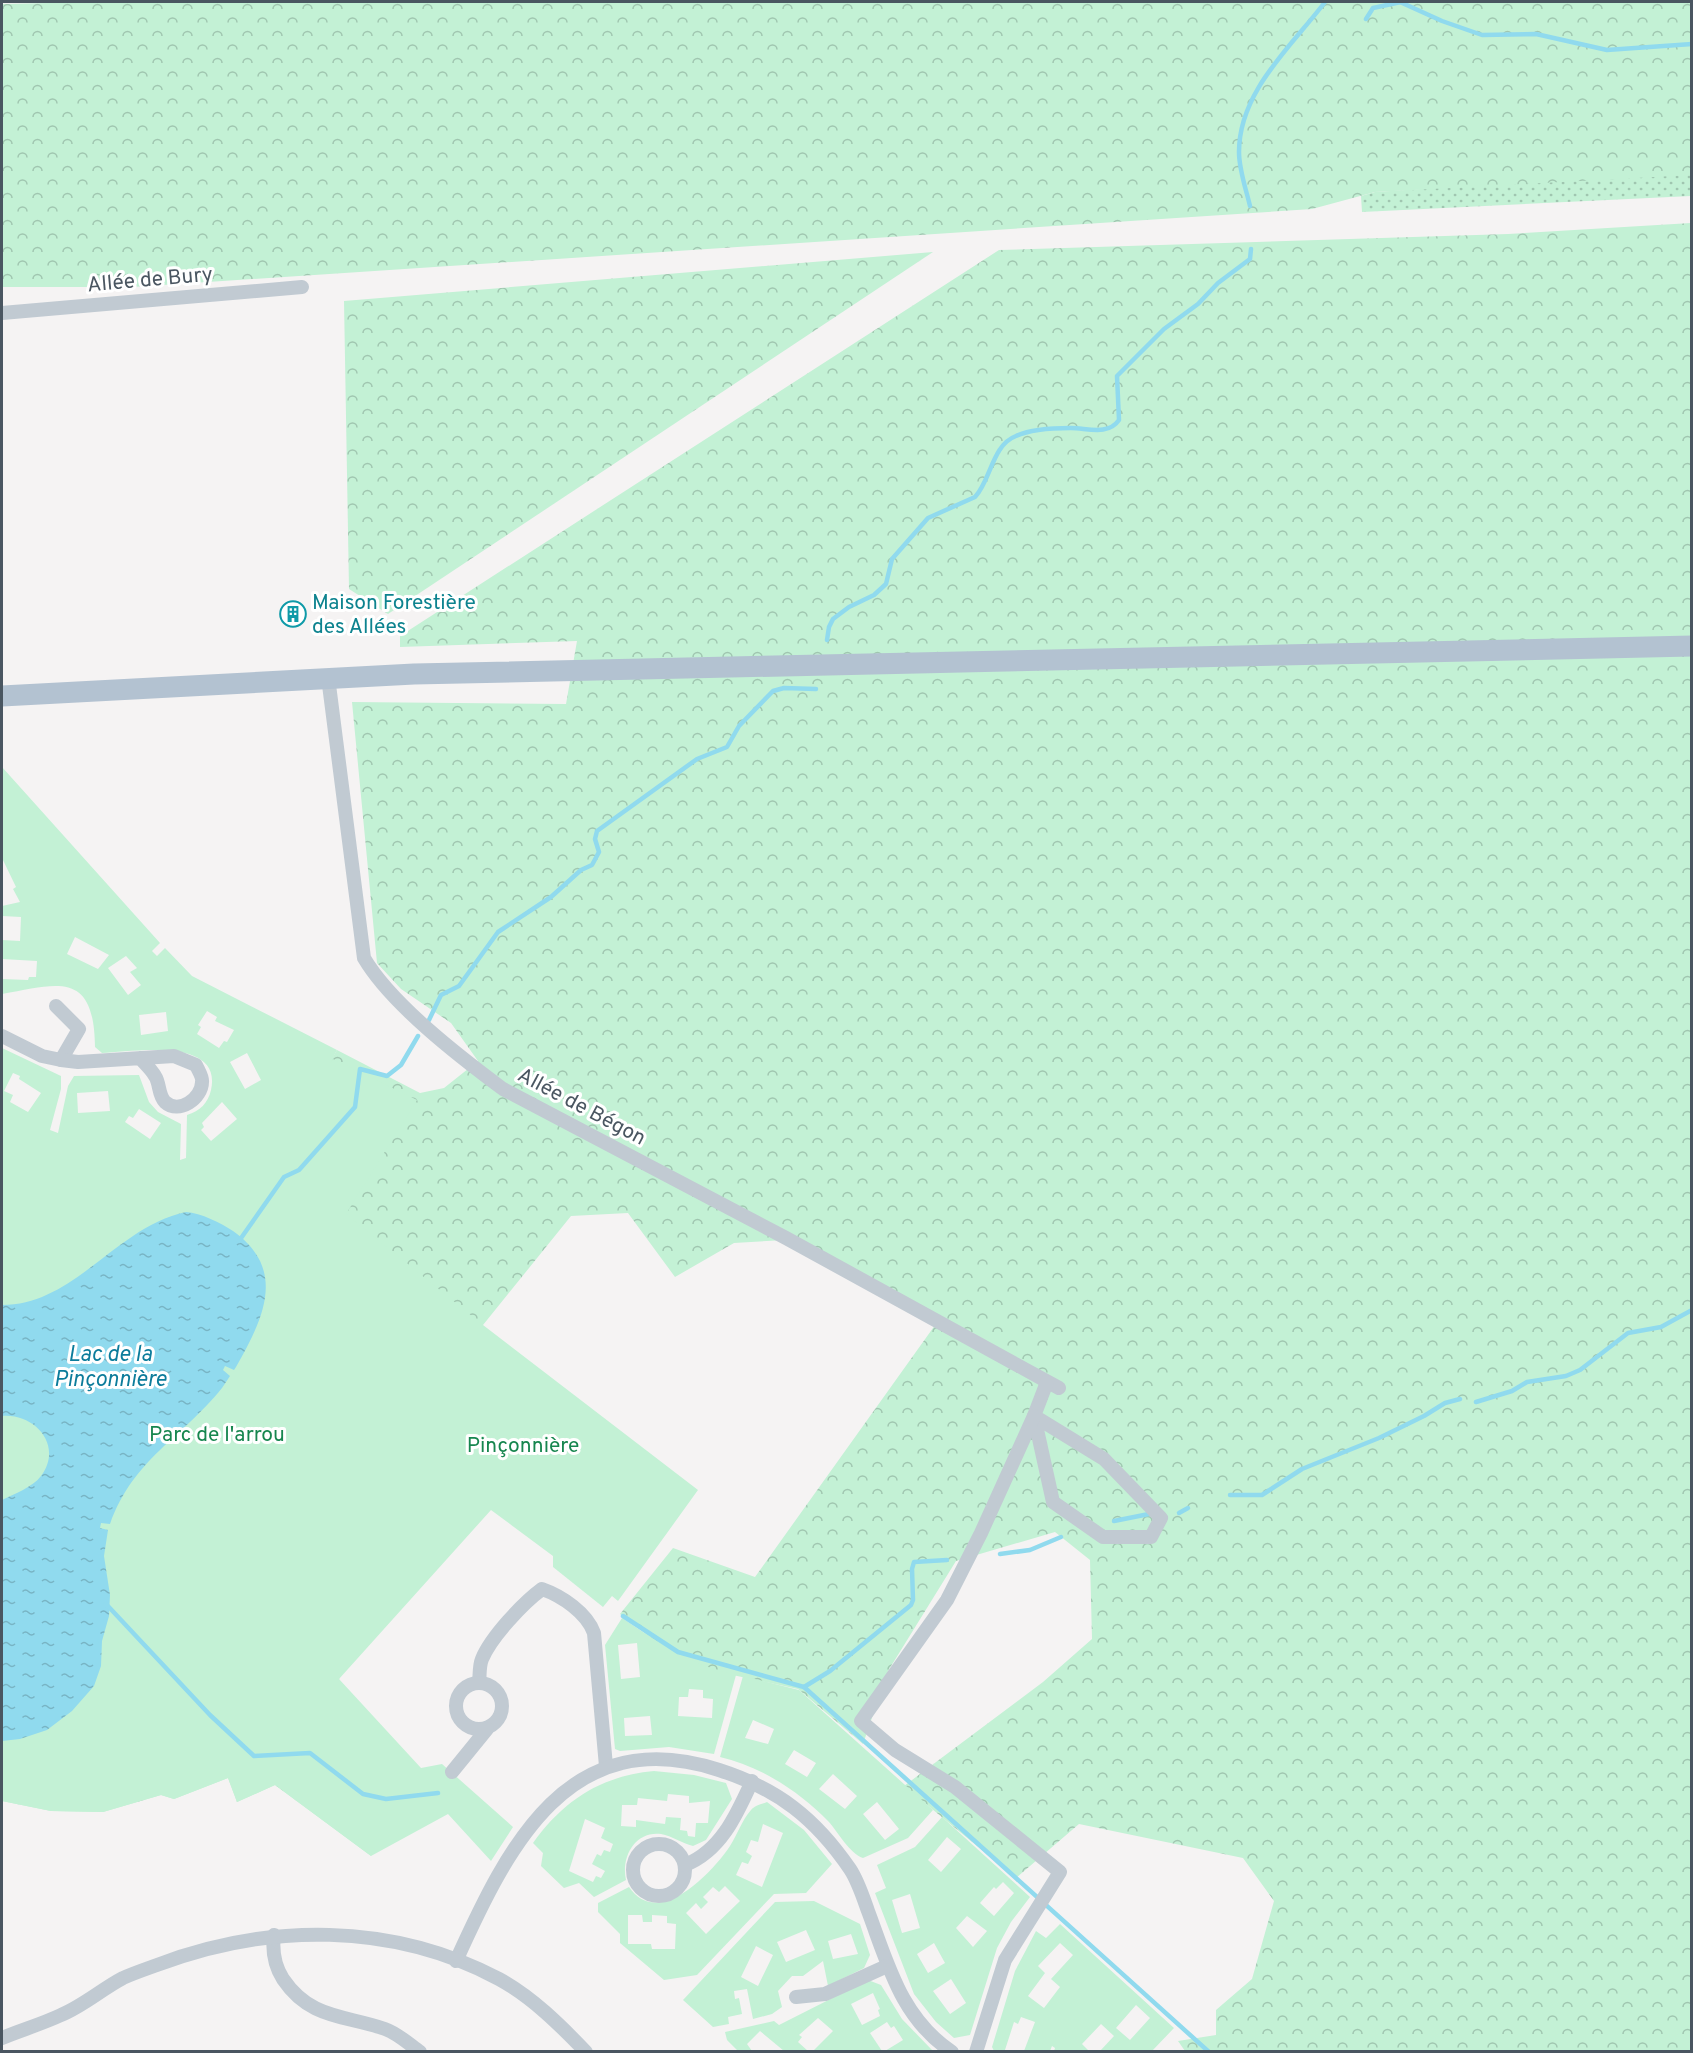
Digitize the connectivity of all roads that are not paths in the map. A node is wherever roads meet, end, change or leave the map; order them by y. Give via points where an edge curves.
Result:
1 (302, 287) dead end
2 (2, 313) edge
3 (1692, 646) edge
4 (328, 677) junction
5 (2, 696) edge
6 (56, 1006) dead end
7 (2, 1036) edge
8 (140, 1058) junction
9 (61, 1060) junction
10 (1034, 1416) junction
11 (479, 1683) junction
12 (487, 1729) junction
13 (606, 1766) junction
14 (452, 1772) dead end
15 (752, 1780) junction
16 (685, 1865) dead end
17 (274, 1935) junction
18 (456, 1961) junction
19 (887, 1966) junction
20 (796, 1997) dead end
21 (2, 2038) edge
22 (420, 2052) edge
23 (586, 2052) edge
24 (952, 2052) edge
25 (976, 2052) edge

1 - 2 street, Allée de Bury
3 - 4 main road
4 - 5 main road
4 - 10 street, Allée de Bégon via 364,958 377,980 503,1089 1053,1385
6 - 9 street via 79,1029
7 - 9 street via 42,1056
8 - 8 street via 174,1056 196,1065 203,1081 198,1096 188,1104 173,1106 165,1102 157,1077
8 - 9 street
10 - 10 street via 1104,1459 1161,1518 1151,1537 1104,1537 1053,1502
10 - 25 street via 948,1600 861,1721 895,1750 955,1787 1060,1872 1005,1960
11 - 12 street via 495,1688 503,1702 500,1718
11 - 12 street via 464,1688 456,1702 459,1718 471,1729
11 - 13 street via 481,1661 489,1646 532,1596 542,1589 552,1593 590,1620
12 - 14 street
13 - 15 street via 631,1760 686,1762
13 - 18 street via 562,1792 528,1828 474,1921
15 - 16 street via 716,1846 702,1859
15 - 19 street via 795,1808 834,1847 852,1872
17 - 18 street via 365,1937
17 - 21 street via 194,1951 157,1965 123,1978 62,2015
17 - 22 street via 272,1951 279,1972 310,2008 387,2029
18 - 23 street via 500,1980 531,2001
19 - 20 street via 825,1994
19 - 24 street via 903,2002 920,2024

